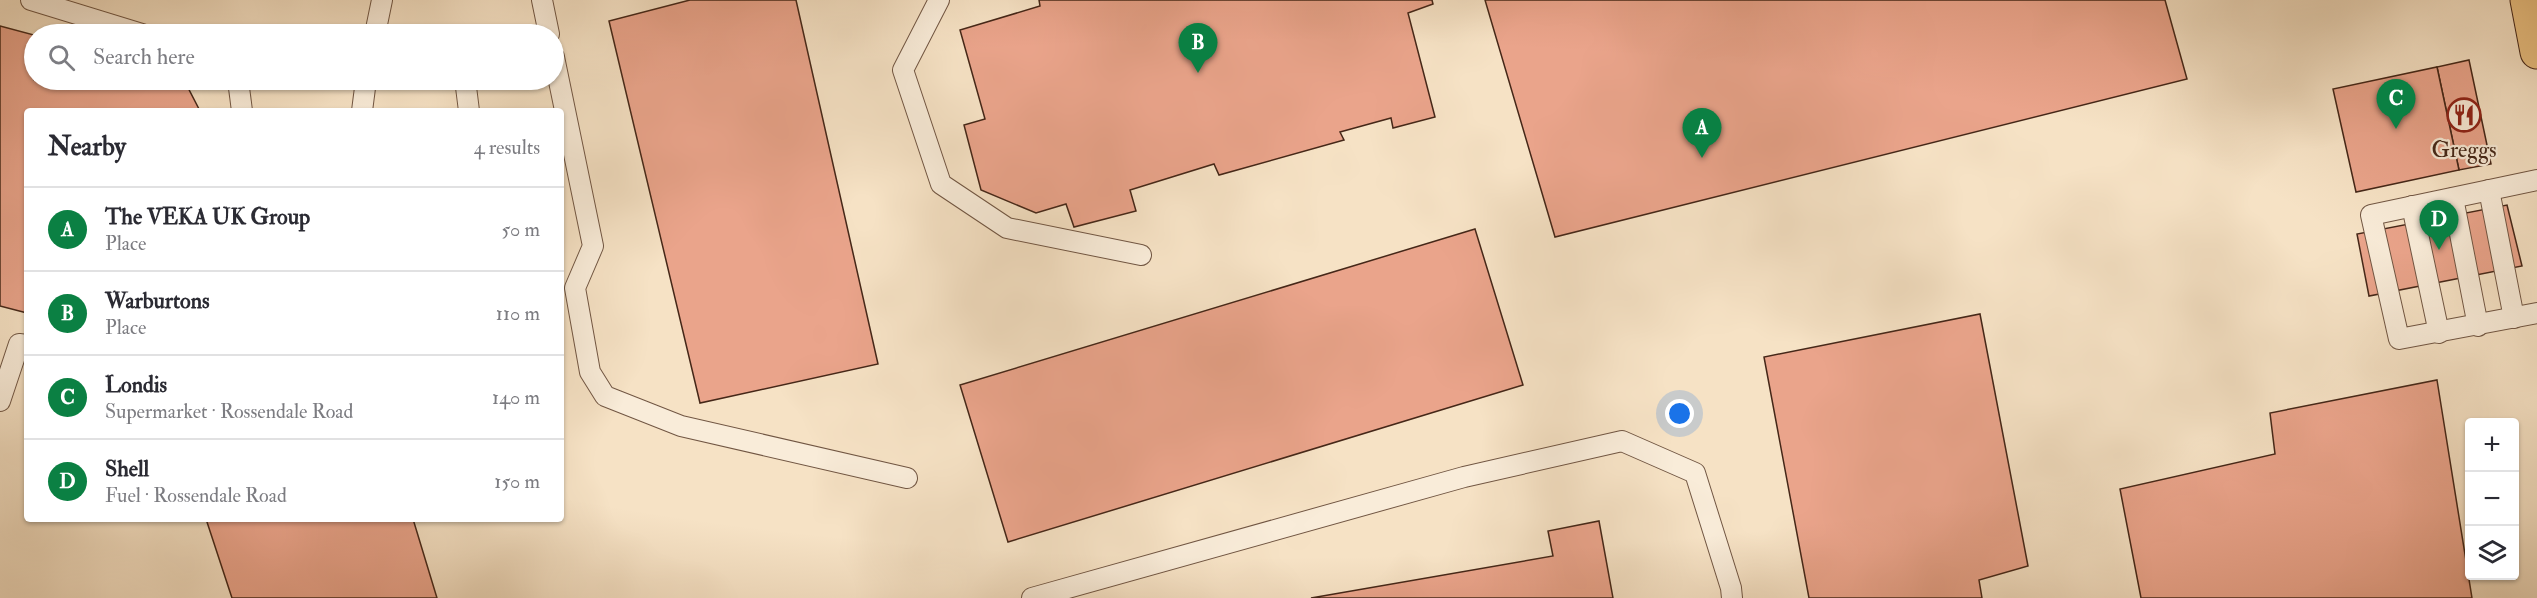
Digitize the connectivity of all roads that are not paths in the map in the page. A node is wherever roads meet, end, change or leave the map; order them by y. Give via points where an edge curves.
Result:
1 (31, 0) edge
2 (382, 0) edge
3 (542, 0) edge
4 (939, 0) edge
5 (2527, 0) edge
6 (109, 24) edge
7 (377, 24) edge
8 (547, 24) edge
9 (2537, 52) edge
10 (239, 90) edge
11 (365, 90) edge
12 (466, 90) edge
13 (561, 90) edge
14 (242, 108) edge
15 (362, 108) edge
16 (469, 108) edge
17 (2537, 180) edge
18 (2489, 190) junction
19 (2453, 198) junction
20 (2412, 206) junction
21 (1141, 255) dead end
22 (2537, 313) edge
23 (2514, 318) junction
24 (2478, 326) junction
25 (2439, 333) junction
26 (24, 345) edge
27 (0, 401) edge
28 (907, 478) dead end
29 (1032, 598) edge
30 (1732, 598) edge

1 - 6 lane
2 - 7 lane
3 - 8 lane
4 - 21 lane via 903,70 941,184 1007,228
5 - 9 highway
10 - 14 lane
11 - 15 lane
12 - 16 lane
13 - 28 lane via 593,246 576,288 590,372 605,396 681,426
17 - 18 lane
18 - 19 lane
18 - 23 lane
19 - 20 lane
19 - 24 lane
20 - 25 lane
20 - 25 lane via 2372,215 2399,339
22 - 23 lane
23 - 24 lane
24 - 25 lane
26 - 27 lane via 19,344
29 - 30 lane via 1464,477 1622,441 1695,473

